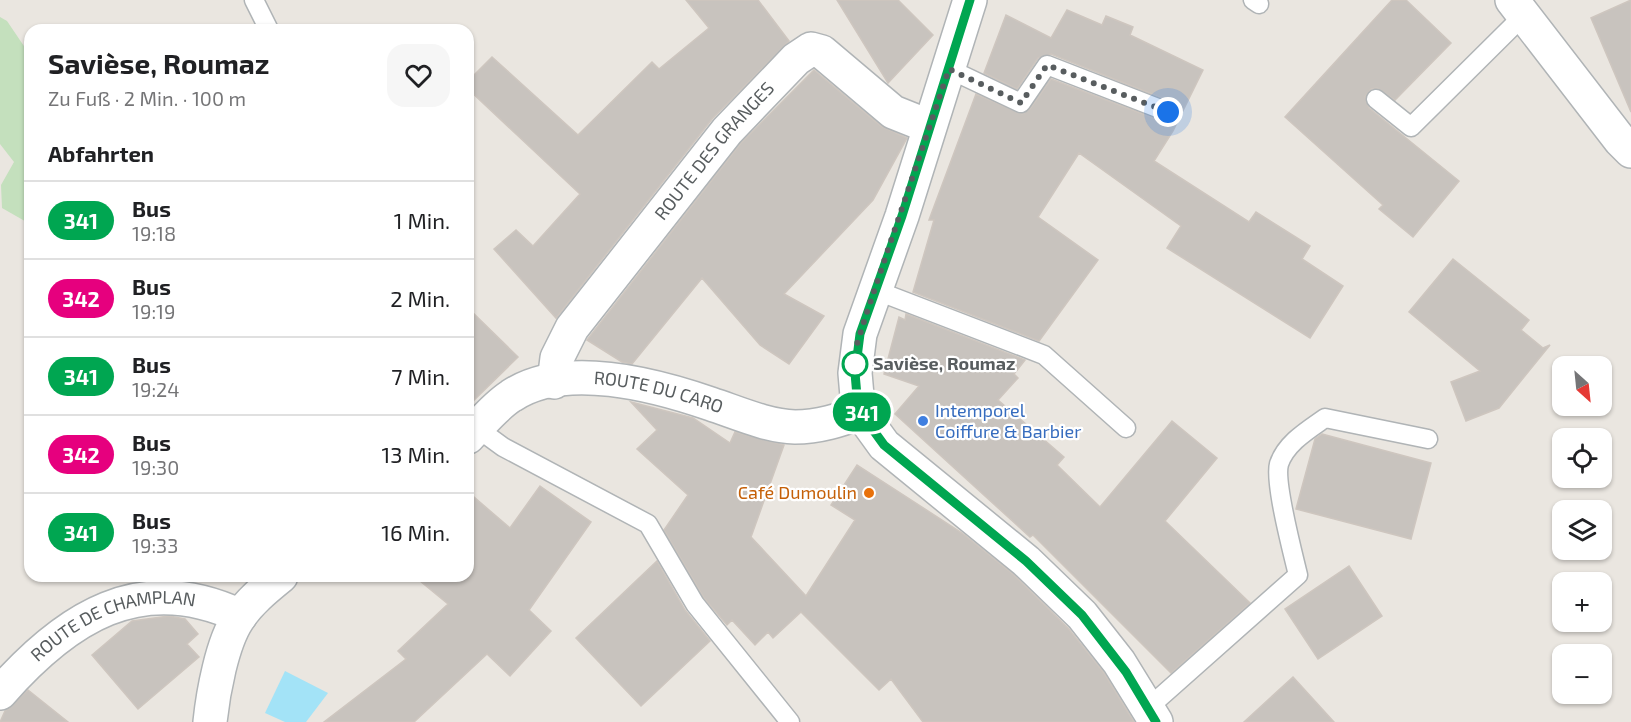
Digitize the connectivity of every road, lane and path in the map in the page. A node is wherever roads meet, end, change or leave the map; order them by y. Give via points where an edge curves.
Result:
1 (254, 0) edge
2 (970, 0) edge
3 (1518, 8) edge
4 (266, 24) edge
5 (949, 69) junction
6 (1376, 99) dead end
7 (1168, 112) dead end
8 (928, 126) junction
9 (1631, 150) edge
10 (875, 290) junction
11 (554, 382) junction
12 (862, 412) junction
13 (1126, 428) dead end
14 (474, 432) edge
15 (474, 433) edge
16 (1428, 439) dead end
17 (274, 582) edge
18 (240, 616) junction
19 (0, 693) edge
20 (1152, 715) edge
21 (210, 722) edge
22 (790, 722) edge

1 - 4 lane
2 - 5 street
3 - 6 lane via 1411,128
3 - 9 street via 1620,141
5 - 7 lane via 1021,103 1047,65
5 - 8 street
8 - 10 street
8 - 11 street, ROUTE DES GRANGES via 893,112 822,52 814,49 801,55 727,131 586,308 557,358
10 - 12 street via 856,347 855,373
10 - 13 lane via 1044,355
11 - 12 street, ROUTE DU CARO via 612,379 645,383 758,420 793,427 820,425
11 - 14 street, ROUTE DU CARO via 513,394
12 - 20 street via 884,445 1068,600 1106,643
15 - 22 lane via 648,524 695,604
16 - 20 lane via 1325,418 1296,438 1279,465 1282,502 1298,575
17 - 18 street
18 - 19 street, ROUTE DE CHAMPLAN via 202,601 179,597 120,603 86,618 54,641
18 - 21 street via 225,649

